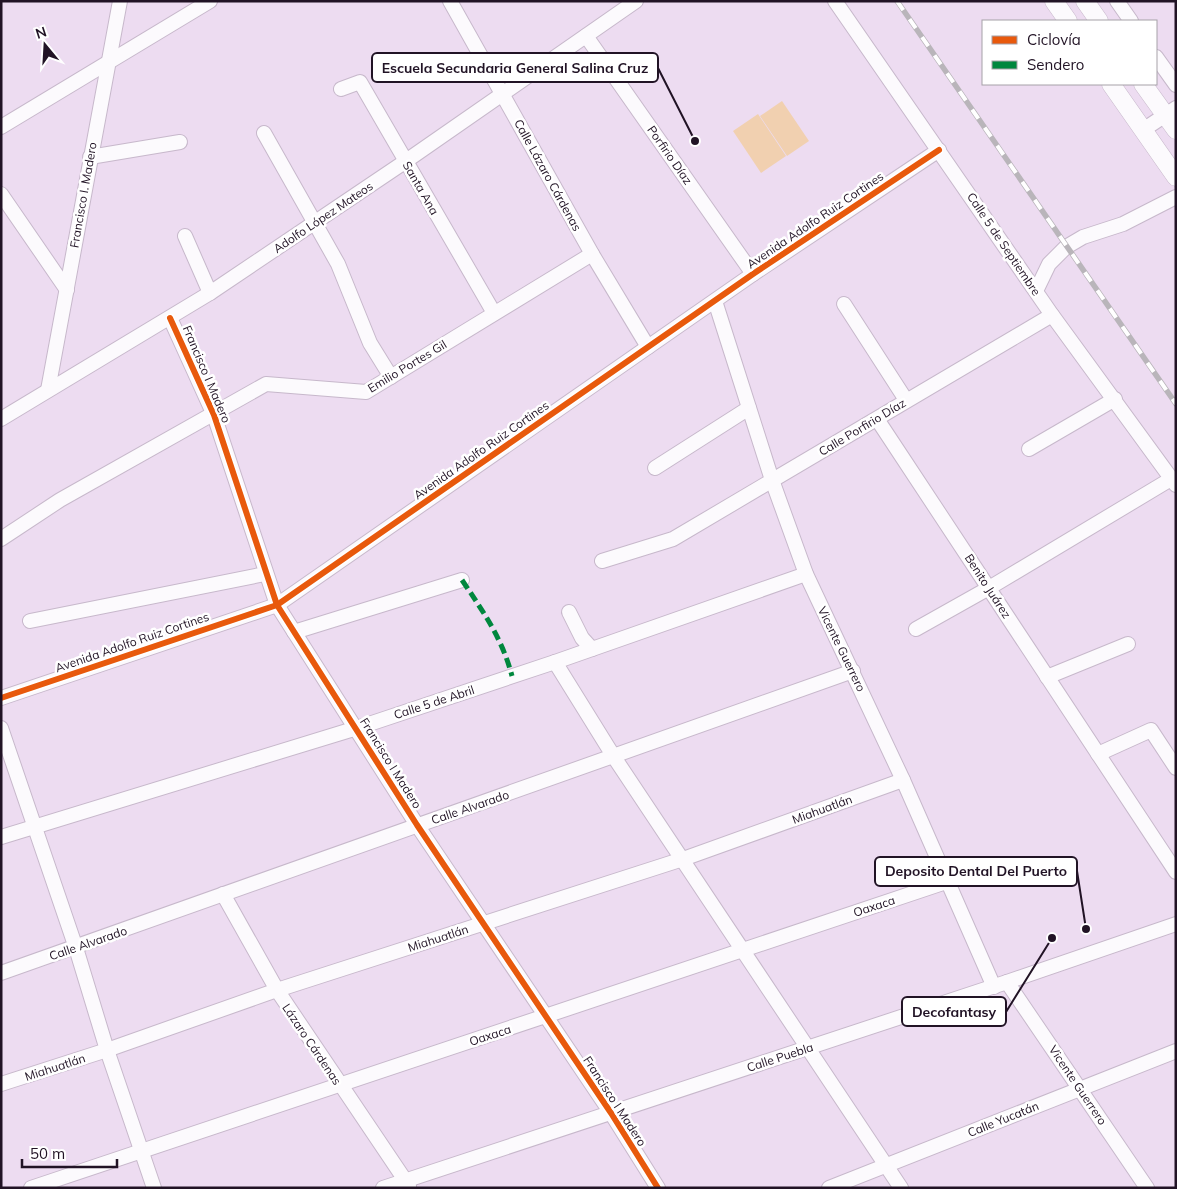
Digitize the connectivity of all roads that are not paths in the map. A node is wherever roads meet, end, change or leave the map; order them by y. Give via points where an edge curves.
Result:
1 (120, 1) edge
2 (210, 1) edge
3 (450, 1) edge
4 (636, 1) edge
5 (835, 1) edge
6 (1054, 1) edge
7 (1085, 1) edge
8 (1117, 1) edge
9 (1067, 20) edge
10 (1099, 20) edge
11 (1130, 20) edge
12 (586, 36) junction
13 (1157, 58) edge
14 (110, 62) junction
15 (1112, 85) edge
16 (1144, 85) edge
17 (1176, 85) edge
18 (340, 90) dead end
19 (502, 92) junction
20 (1170, 111) edge
21 (1, 127) edge
22 (1143, 130) junction
23 (1176, 130) edge
24 (264, 134) dead end
25 (180, 142) dead end
26 (939, 150) junction
27 (90, 157) junction
28 (406, 161) junction
29 (1176, 177) edge
30 (1, 194) edge
31 (1176, 197) edge
32 (316, 222) junction
33 (185, 236) dead end
34 (592, 254) junction
35 (753, 274) junction
36 (66, 290) junction
37 (1036, 291) junction
38 (210, 292) junction
39 (715, 301) junction
40 (844, 304) dead end
41 (494, 313) junction
42 (1052, 315) junction
43 (170, 318) junction
44 (648, 347) junction
45 (391, 377) junction
46 (48, 390) junction
47 (1115, 399) junction
48 (906, 400) junction
49 (749, 408) junction
50 (214, 415) junction
51 (1, 419) edge
52 (877, 419) junction
53 (1028, 449) dead end
54 (655, 468) dead end
55 (772, 480) junction
56 (1174, 482) edge
57 (1, 539) edge
58 (602, 561) dead end
59 (265, 574) junction
60 (806, 574) junction
61 (462, 580) dead end
62 (989, 588) junction
63 (278, 605) junction
64 (569, 612) dead end
65 (30, 621) dead end
66 (916, 629) dead end
67 (294, 632) junction
68 (1128, 644) dead end
69 (592, 649) junction
70 (555, 662) junction
71 (853, 671) junction
72 (1047, 676) junction
73 (1, 698) edge
74 (1, 728) edge
75 (357, 728) junction
76 (1098, 754) junction
77 (614, 758) junction
78 (1176, 768) edge
79 (903, 780) junction
80 (417, 826) junction
81 (34, 827) junction
82 (1, 837) edge
83 (682, 859) junction
84 (1176, 872) edge
85 (949, 881) junction
86 (222, 894) junction
87 (483, 924) junction
88 (1176, 924) edge
89 (76, 948) junction
90 (743, 950) junction
91 (1, 973) edge
92 (1008, 982) junction
93 (994, 987) junction
94 (276, 990) junction
95 (546, 1017) junction
96 (809, 1048) junction
97 (106, 1050) junction
98 (1176, 1051) edge
99 (1, 1084) edge
100 (340, 1085) junction
101 (1081, 1088) junction
102 (610, 1113) junction
103 (142, 1150) junction
104 (886, 1165) junction
105 (408, 1184) edge
106 (31, 1188) edge
107 (154, 1188) edge
108 (384, 1188) edge
109 (658, 1188) edge
110 (829, 1188) edge
111 (902, 1188) edge
112 (1147, 1188) edge

1 - 14 street, Francisco I. Madero
2 - 14 street
3 - 19 street, Calle Lázaro Cárdenas
4 - 12 street, Adolfo López Mateos
5 - 26 street, Calle 5 de Septiembre
6 - 9 main road
7 - 10 main road
8 - 11 street
12 - 19 street, Adolfo López Mateos
12 - 35 street, Porfirio Díaz
13 - 17 street
14 - 21 street
14 - 27 street, Francisco I. Madero
15 - 22 main road
16 - 20 main road
18 - 28 street, Santa Ana via 360,82
19 - 28 street, Adolfo López Mateos
19 - 34 street, Calle Lázaro Cárdenas
20 - 22 street
20 - 23 main road
22 - 29 main road
24 - 32 street
25 - 27 street
26 - 35 street, Avenida Adolfo Ruiz Cortines
26 - 37 street, Calle 5 de Septiembre
27 - 36 street, Francisco I. Madero
28 - 32 street, Adolfo López Mateos
28 - 41 street, Santa Ana
30 - 36 street
31 - 37 street via 1066,247 1050,264
32 - 38 street, Adolfo López Mateos
32 - 45 street via 345,278 370,342
33 - 38 street
34 - 41 street, Emilio Portes Gil
34 - 44 street, Calle Lázaro Cárdenas
35 - 39 street, Avenida Adolfo Ruiz Cortines
36 - 46 street, Francisco I. Madero
37 - 42 street, Calle 5 de Septiembre
38 - 43 street, Adolfo López Mateos
39 - 44 street, Avenida Adolfo Ruiz Cortines
39 - 49 street, Vicente Guerrero
40 - 48 street
41 - 45 street, Emilio Portes Gil
42 - 47 street, Calle 5 de Septiembre
42 - 48 street, Calle Porfirio Díaz
43 - 46 street, Adolfo López Mateos
43 - 50 street, Francisco I Madero
44 - 63 street, Avenida Adolfo Ruiz Cortines
45 - 50 street, Emilio Portes Gil via 366,392 266,384
46 - 51 street, Adolfo López Mateos
47 - 53 street
47 - 56 street, Calle 5 de Septiembre
48 - 52 street, Calle Porfirio Díaz
49 - 54 street
49 - 55 street, Vicente Guerrero
50 - 57 street, Emilio Portes Gil via 60,500
50 - 59 street, Francisco I Madero
52 - 55 street, Calle Porfirio Díaz
52 - 62 street, Benito Juárez
55 - 58 street, Calle Porfirio Díaz via 673,539
55 - 60 street, Vicente Guerrero
56 - 62 street
59 - 63 street, Francisco I Madero
59 - 65 street
60 - 69 street, Calle 5 de Abril
60 - 71 street, Vicente Guerrero
61 - 67 street
62 - 66 street
62 - 72 street, Benito Juárez
63 - 67 street, Francisco I Madero
63 - 73 street, Avenida Adolfo Ruiz Cortines
64 - 69 street via 582,638
67 - 75 street, Francisco I Madero
68 - 72 street
69 - 70 street, Calle 5 de Abril
70 - 75 street, Calle 5 de Abril
70 - 77 street
71 - 77 street, Calle Alvarado
71 - 79 street, Vicente Guerrero
72 - 76 street, Benito Juárez
74 - 81 street
75 - 80 street, Francisco I Madero
75 - 81 street, Calle 5 de Abril
76 - 78 street via 1151,730
76 - 84 street, Benito Juárez
77 - 80 street, Calle Alvarado
77 - 83 street
79 - 83 street, Miahuatlán
79 - 85 street, Vicente Guerrero
80 - 86 street, Calle Alvarado
80 - 87 street, Francisco I Madero
81 - 82 street, Calle 5 de Abril
81 - 89 street
83 - 87 street, Miahuatlán
83 - 90 street
85 - 90 street, Oaxaca
85 - 93 street, Vicente Guerrero
86 - 89 street, Calle Alvarado
86 - 94 street, Lázaro Cárdenas
87 - 94 street, Miahuatlán
87 - 95 street, Francisco I Madero
88 - 92 street, Calle Puebla
89 - 91 street, Calle Alvarado
89 - 97 street
90 - 95 street, Oaxaca
90 - 96 street
92 - 93 street, Calle Puebla
92 - 101 street, Vicente Guerrero
93 - 96 street, Calle Puebla
94 - 97 street, Miahuatlán
94 - 100 street, Lázaro Cárdenas
95 - 100 street, Oaxaca
95 - 102 street, Francisco I Madero
96 - 102 street, Calle Puebla
96 - 104 street
97 - 99 street, Miahuatlán
97 - 103 street
98 - 101 street, Calle Yucatán
100 - 103 street, Oaxaca
100 - 105 street, Lázaro Cárdenas
101 - 104 street, Calle Yucatán
101 - 112 street, Vicente Guerrero
102 - 105 street, Calle Puebla
102 - 109 street, Francisco I Madero
103 - 106 street, Oaxaca
103 - 107 street
104 - 110 street, Calle Yucatán
104 - 111 street
105 - 108 street, Calle Puebla

